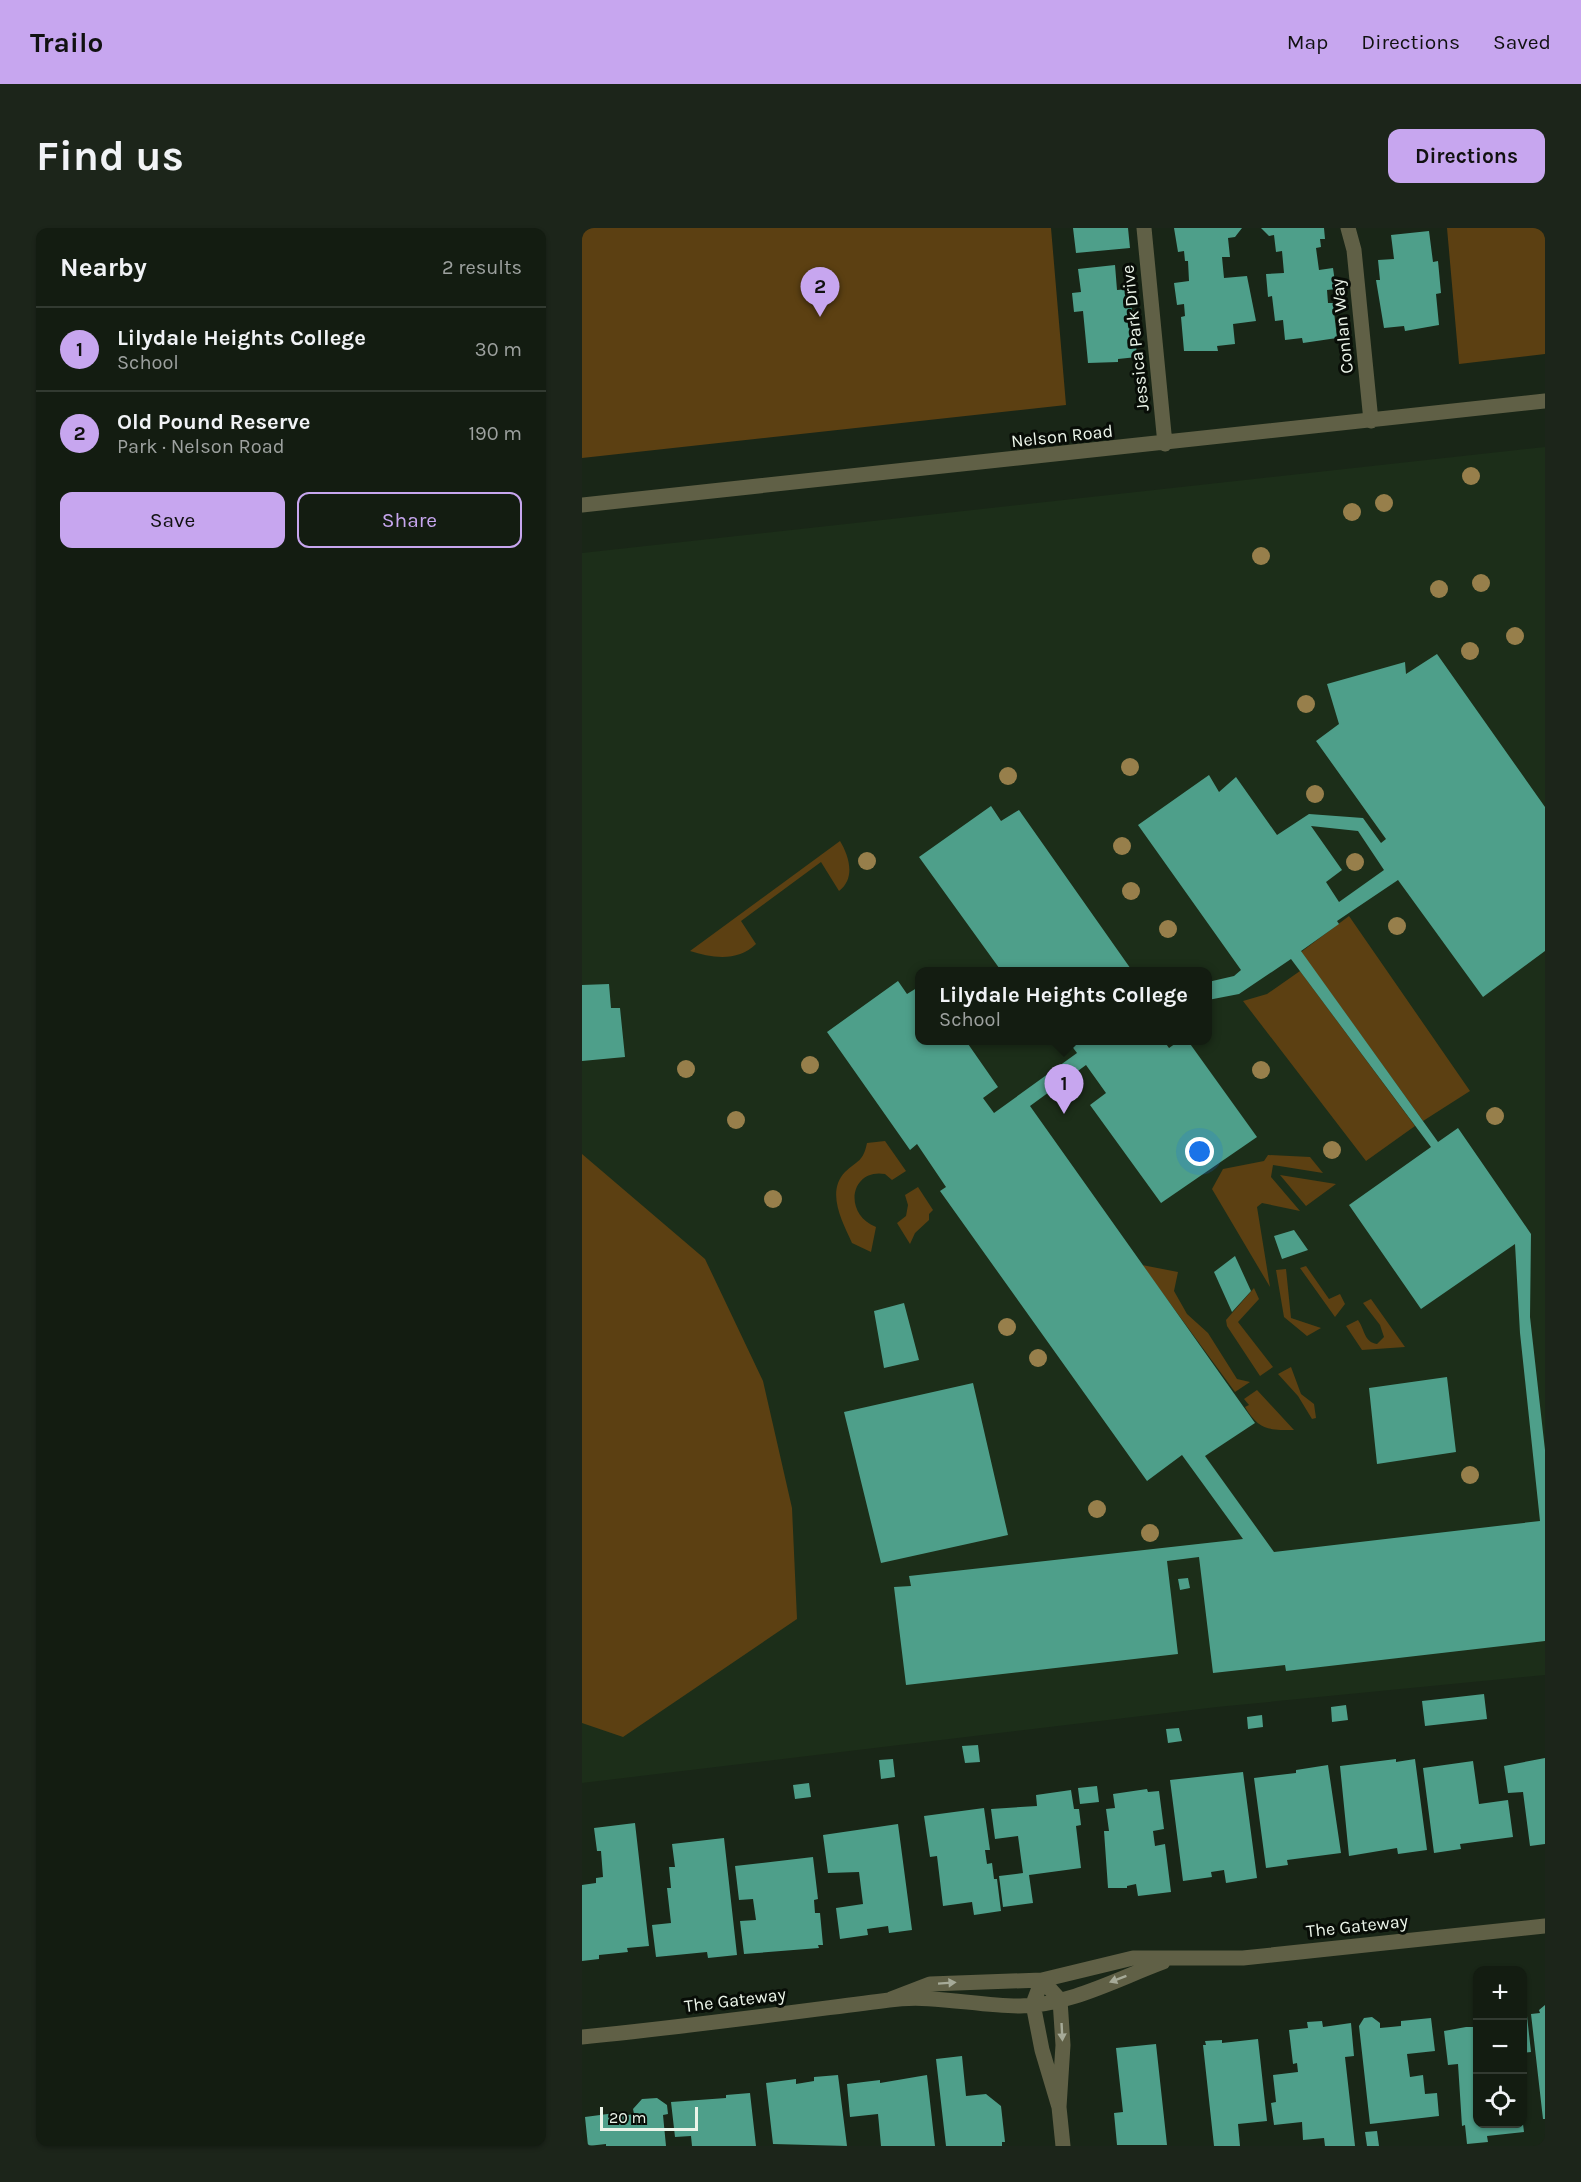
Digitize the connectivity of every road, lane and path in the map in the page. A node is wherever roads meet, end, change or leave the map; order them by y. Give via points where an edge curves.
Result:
1 (1144, 228) edge
2 (1348, 228) edge
3 (1545, 402) edge
4 (1371, 421) junction
5 (1165, 444) junction
6 (582, 505) edge
7 (1545, 1926) edge
8 (1173, 1958) junction
9 (1042, 1980) junction
10 (891, 1999) junction
11 (1060, 2000) junction
12 (1034, 2004) junction
13 (582, 2037) edge
14 (1059, 2107) junction
15 (1064, 2146) edge

1 - 5 street, Jessica Park Drive
2 - 4 street, Conlan Way via 1354,250
3 - 4 street, Nelson Road
4 - 5 street, Nelson Road
5 - 6 street, Nelson Road
7 - 8 street, The Gateway via 1243,1958
8 - 9 street, The Gateway via 1108,1962
8 -> 11 street, The Gateway
10 -> 9 street, The Gateway via 930,1984
9 - 11 street
9 - 12 street
10 - 12 street, The Gateway
10 - 13 street, The Gateway
11 - 12 street, The Gateway
11 -> 14 street via 1063,2045
12 - 14 street via 1042,2050
14 - 15 street

